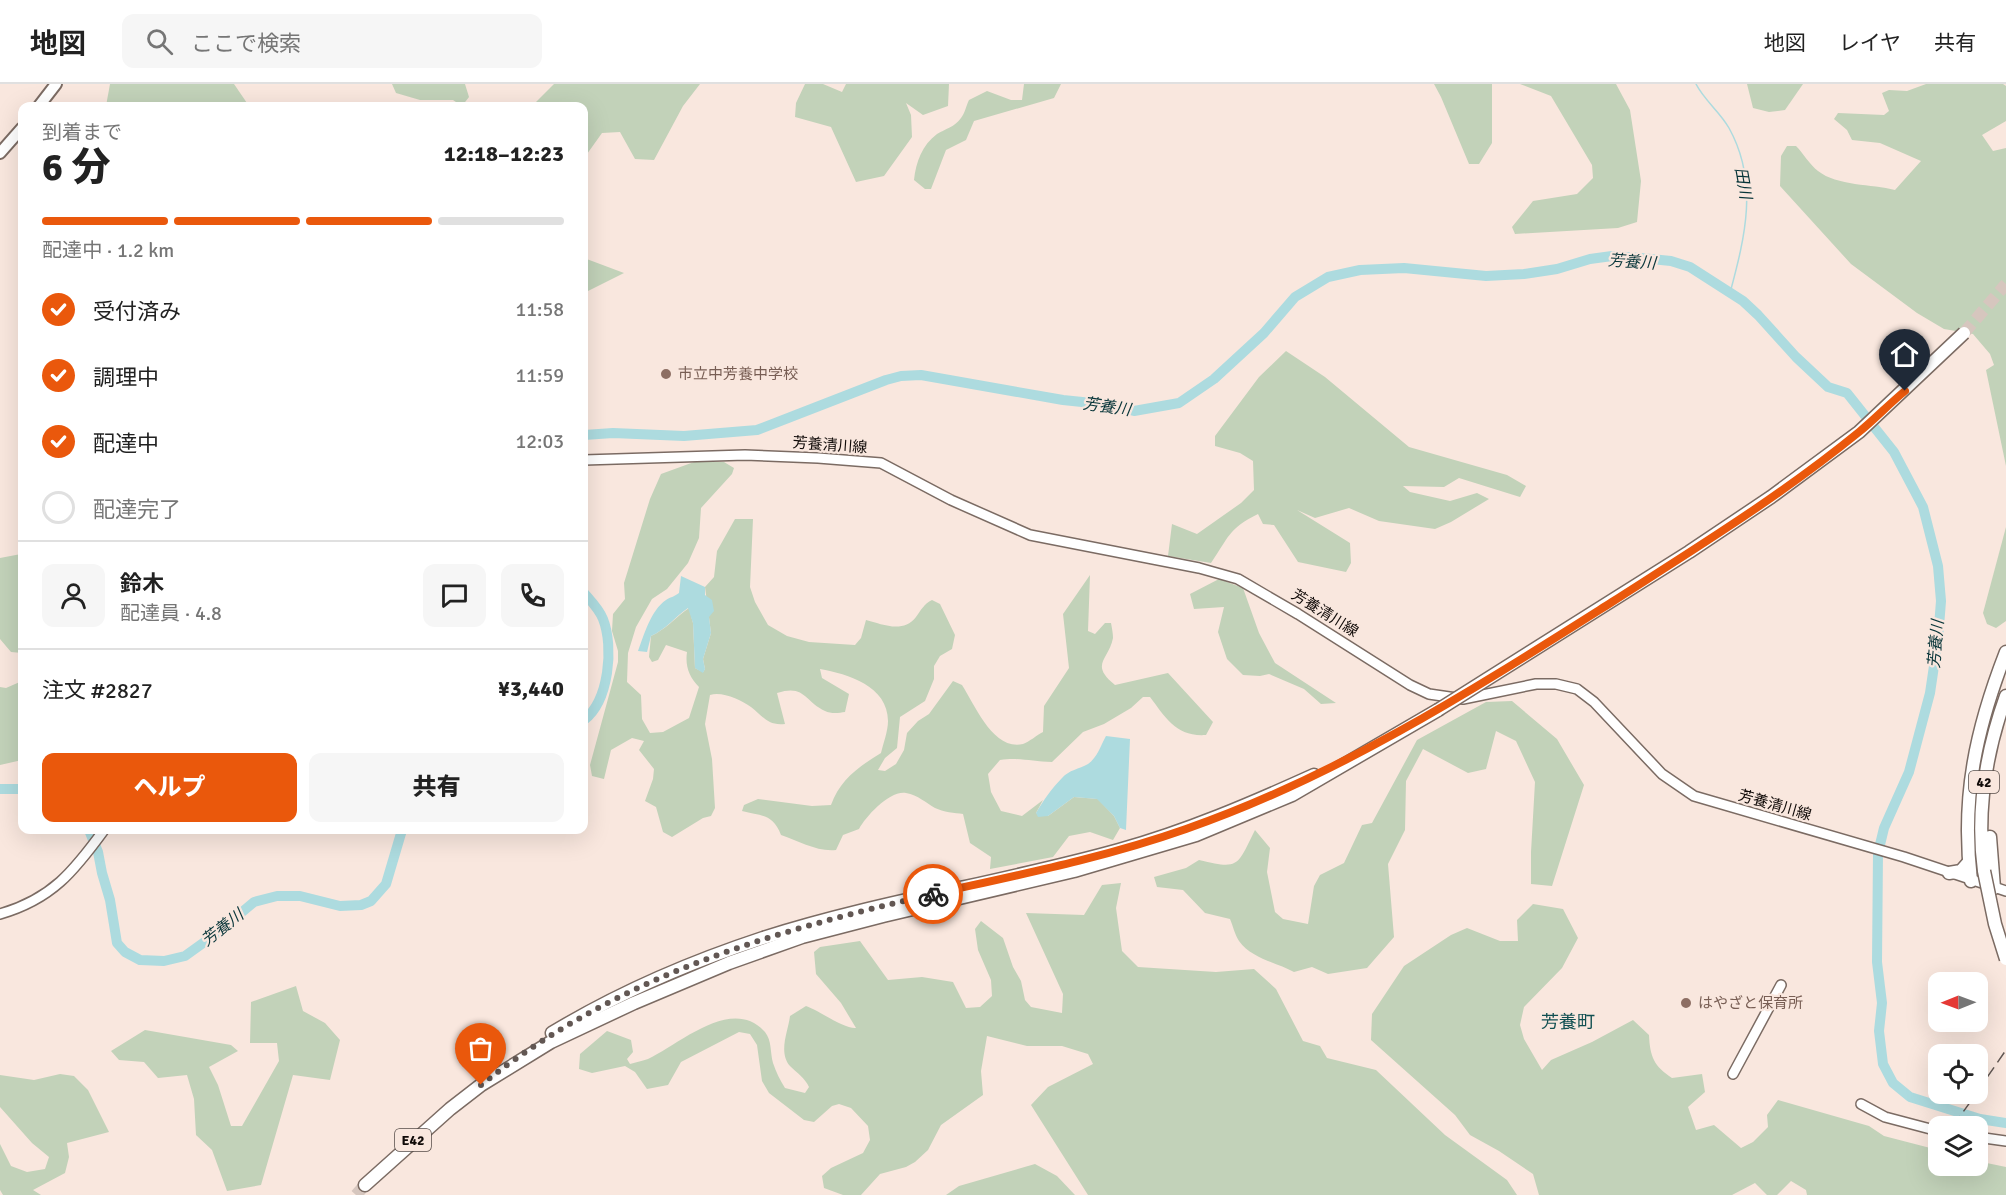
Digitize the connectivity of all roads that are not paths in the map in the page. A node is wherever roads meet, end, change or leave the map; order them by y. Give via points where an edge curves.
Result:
1 (56, 84) edge
2 (42, 102) edge
3 (18, 133) edge
4 (0, 153) edge
5 (1964, 333) tunnel mouth
6 (588, 460) edge
7 (2006, 652) edge
8 (2006, 696) edge
9 (2006, 717) edge
10 (101, 834) edge
11 (1968, 863) junction
12 (1949, 873) junction
13 (1971, 880) junction
14 (2000, 890) edge
15 (0, 914) edge
16 (843, 921) junction
17 (2006, 959) edge
18 (1781, 985) dead end
19 (1733, 1074) dead end
20 (464, 1098) junction
21 (1862, 1104) dead end
22 (1928, 1128) edge
23 (1988, 1139) edge
24 (2006, 1141) edge
25 (365, 1185) tunnel mouth

1 - 2 main road
3 - 4 main road
5 - 16 highway, E42, bridge via 1859,432 1771,497 1438,710 1300,791 1229,823 1098,865
6 - 12 main road, 芳養清川線 via 745,455 881,463 1030,535 1238,579 1429,694 1463,699 1536,684 1577,689 1662,774 1687,792
7 - 11 highway via 1974,755 1967,816
8 - 17 highway, 42, bridge via 1991,745 1982,839 1984,871
9 - 14 highway via 1990,799 1990,849
10 - 15 main road via 62,883 21,908
11 - 12 highway via 1961,871
11 - 13 highway
12 - 13 main road, 芳養清川線
13 - 14 main road, 芳養清川線
16 - 20 highway, E42 via 756,953 573,1031 507,1068
16 - 20 highway, E42 via 764,938 686,966 537,1042
18 - 19 main road
20 - 25 highway, E42
21 - 22 main road via 1885,1117
23 - 24 main road

